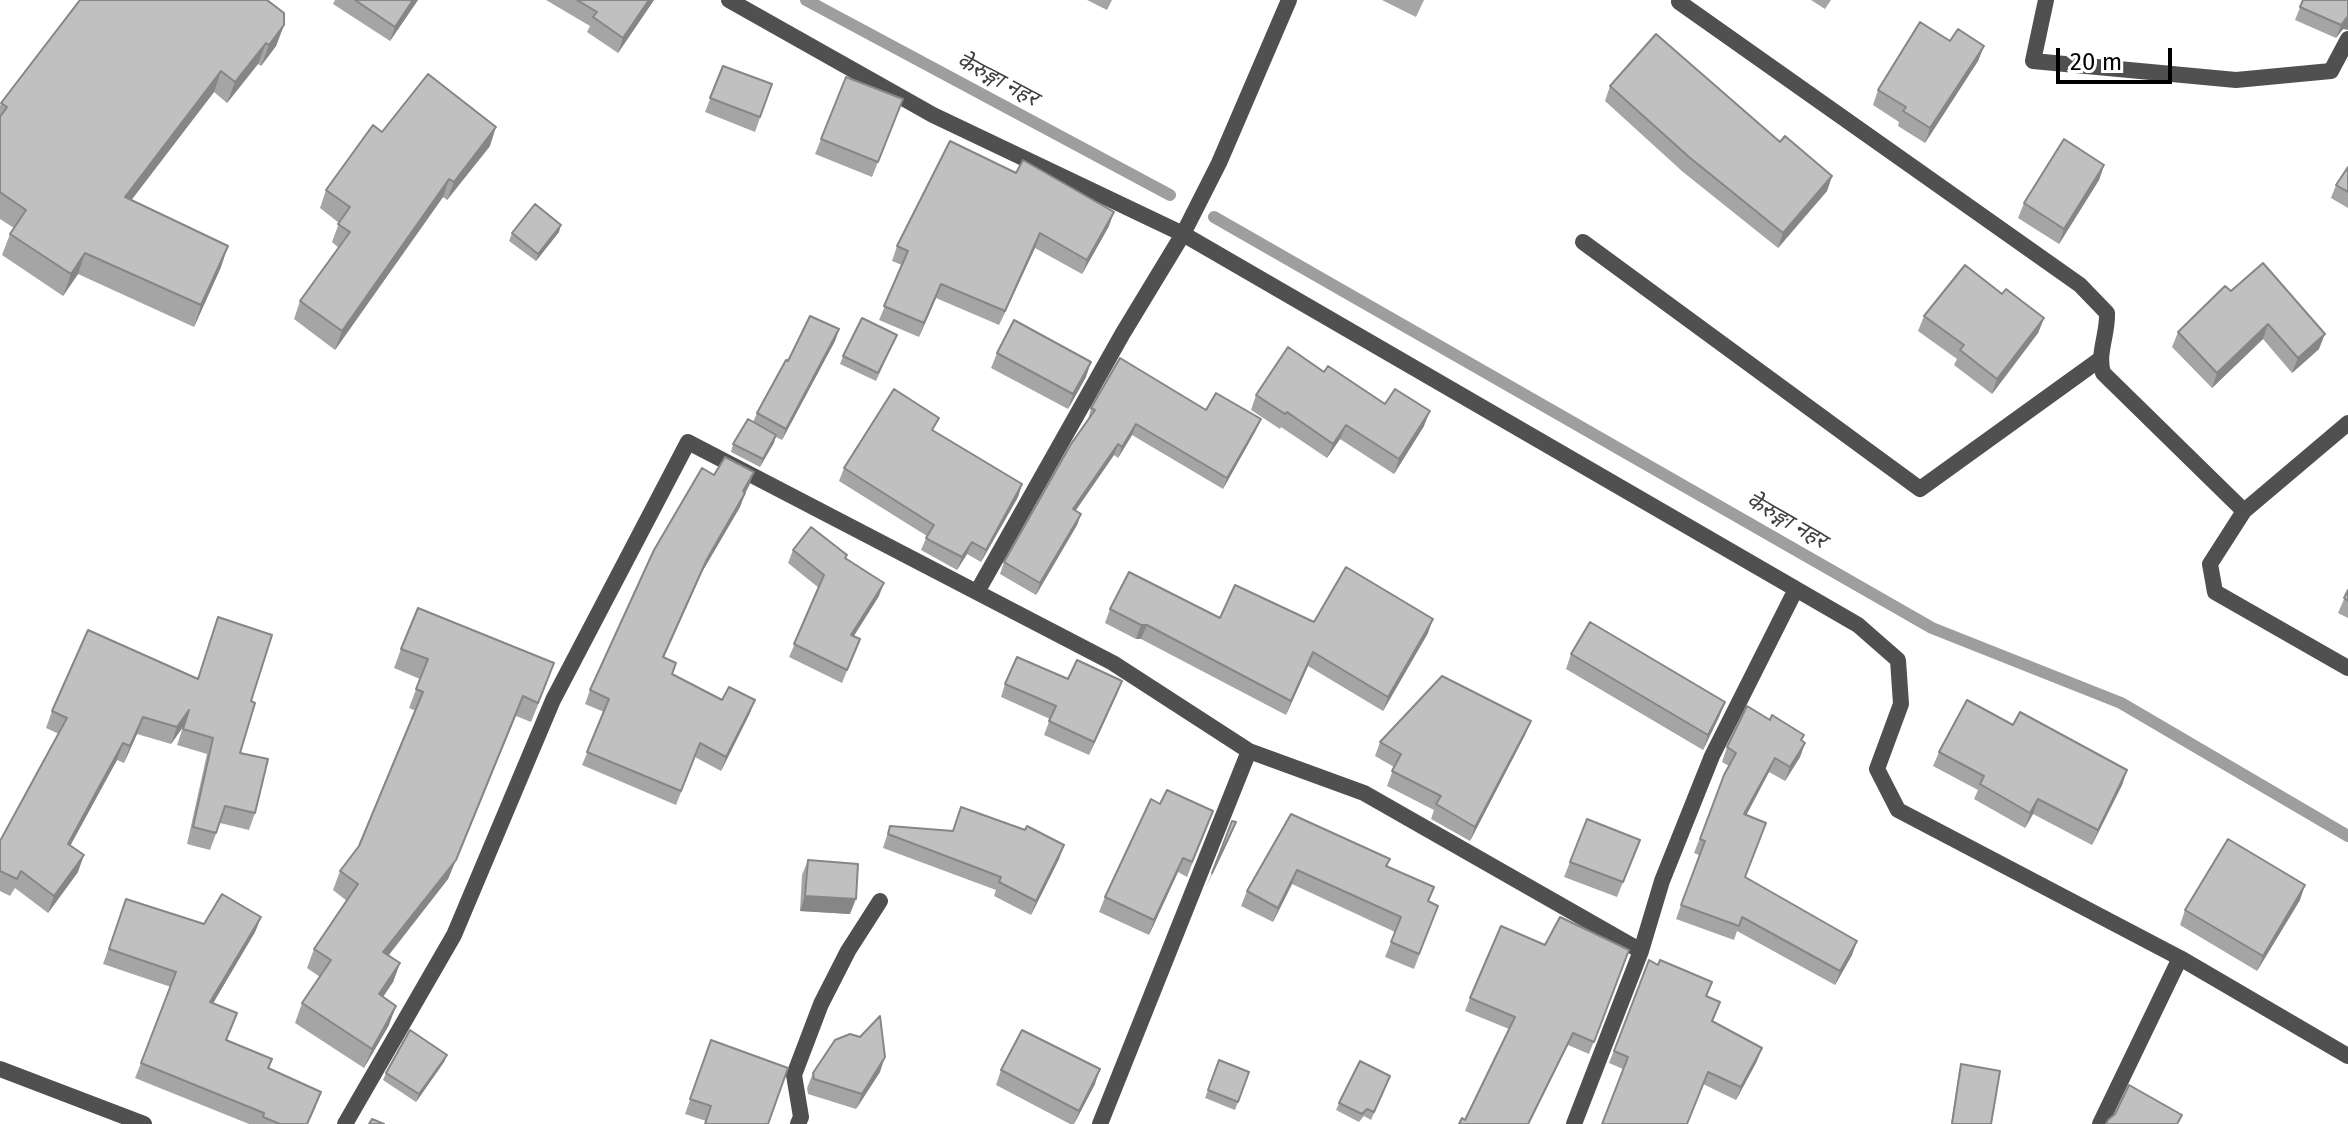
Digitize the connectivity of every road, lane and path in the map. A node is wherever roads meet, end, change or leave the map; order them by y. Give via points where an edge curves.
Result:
1 (729, 0) edge
2 (1289, 0) edge
3 (2046, 0) edge
4 (1679, 2) dead end
5 (2348, 39) edge
6 (1183, 234) junction
7 (1583, 242) dead end
8 (2099, 360) junction
9 (2348, 423) edge
10 (2244, 511) junction
11 (1796, 589) junction
12 (977, 592) junction
13 (2348, 668) edge
14 (1249, 751) junction
15 (880, 901) dead end
16 (1641, 951) junction
17 (2180, 958) junction
18 (2348, 1056) edge
19 (0, 1069) edge
20 (144, 1124) edge
21 (345, 1124) edge
22 (798, 1124) edge
23 (1100, 1124) edge
24 (1574, 1124) edge
25 (2100, 1124) edge

1 - 6 street via 933,115
2 - 6 street
3 - 5 street via 2033,61 2236,80 2331,71
4 - 8 street via 2080,285 2107,313
6 - 11 street
6 - 12 street
7 - 8 street via 1920,489
8 - 10 street via 2103,373
9 - 10 street
10 - 13 street via 2210,564 2215,592
11 - 16 street via 1712,756
11 - 17 street via 1858,625 1898,660 1901,704 1877,769 1898,810
12 - 14 street via 1113,663
12 - 21 street via 688,442 553,700 454,935
14 - 16 street via 1364,793
14 - 23 street
15 - 22 street via 821,1004 794,1075
16 - 24 street
17 - 18 street
17 - 25 street
19 - 20 street

